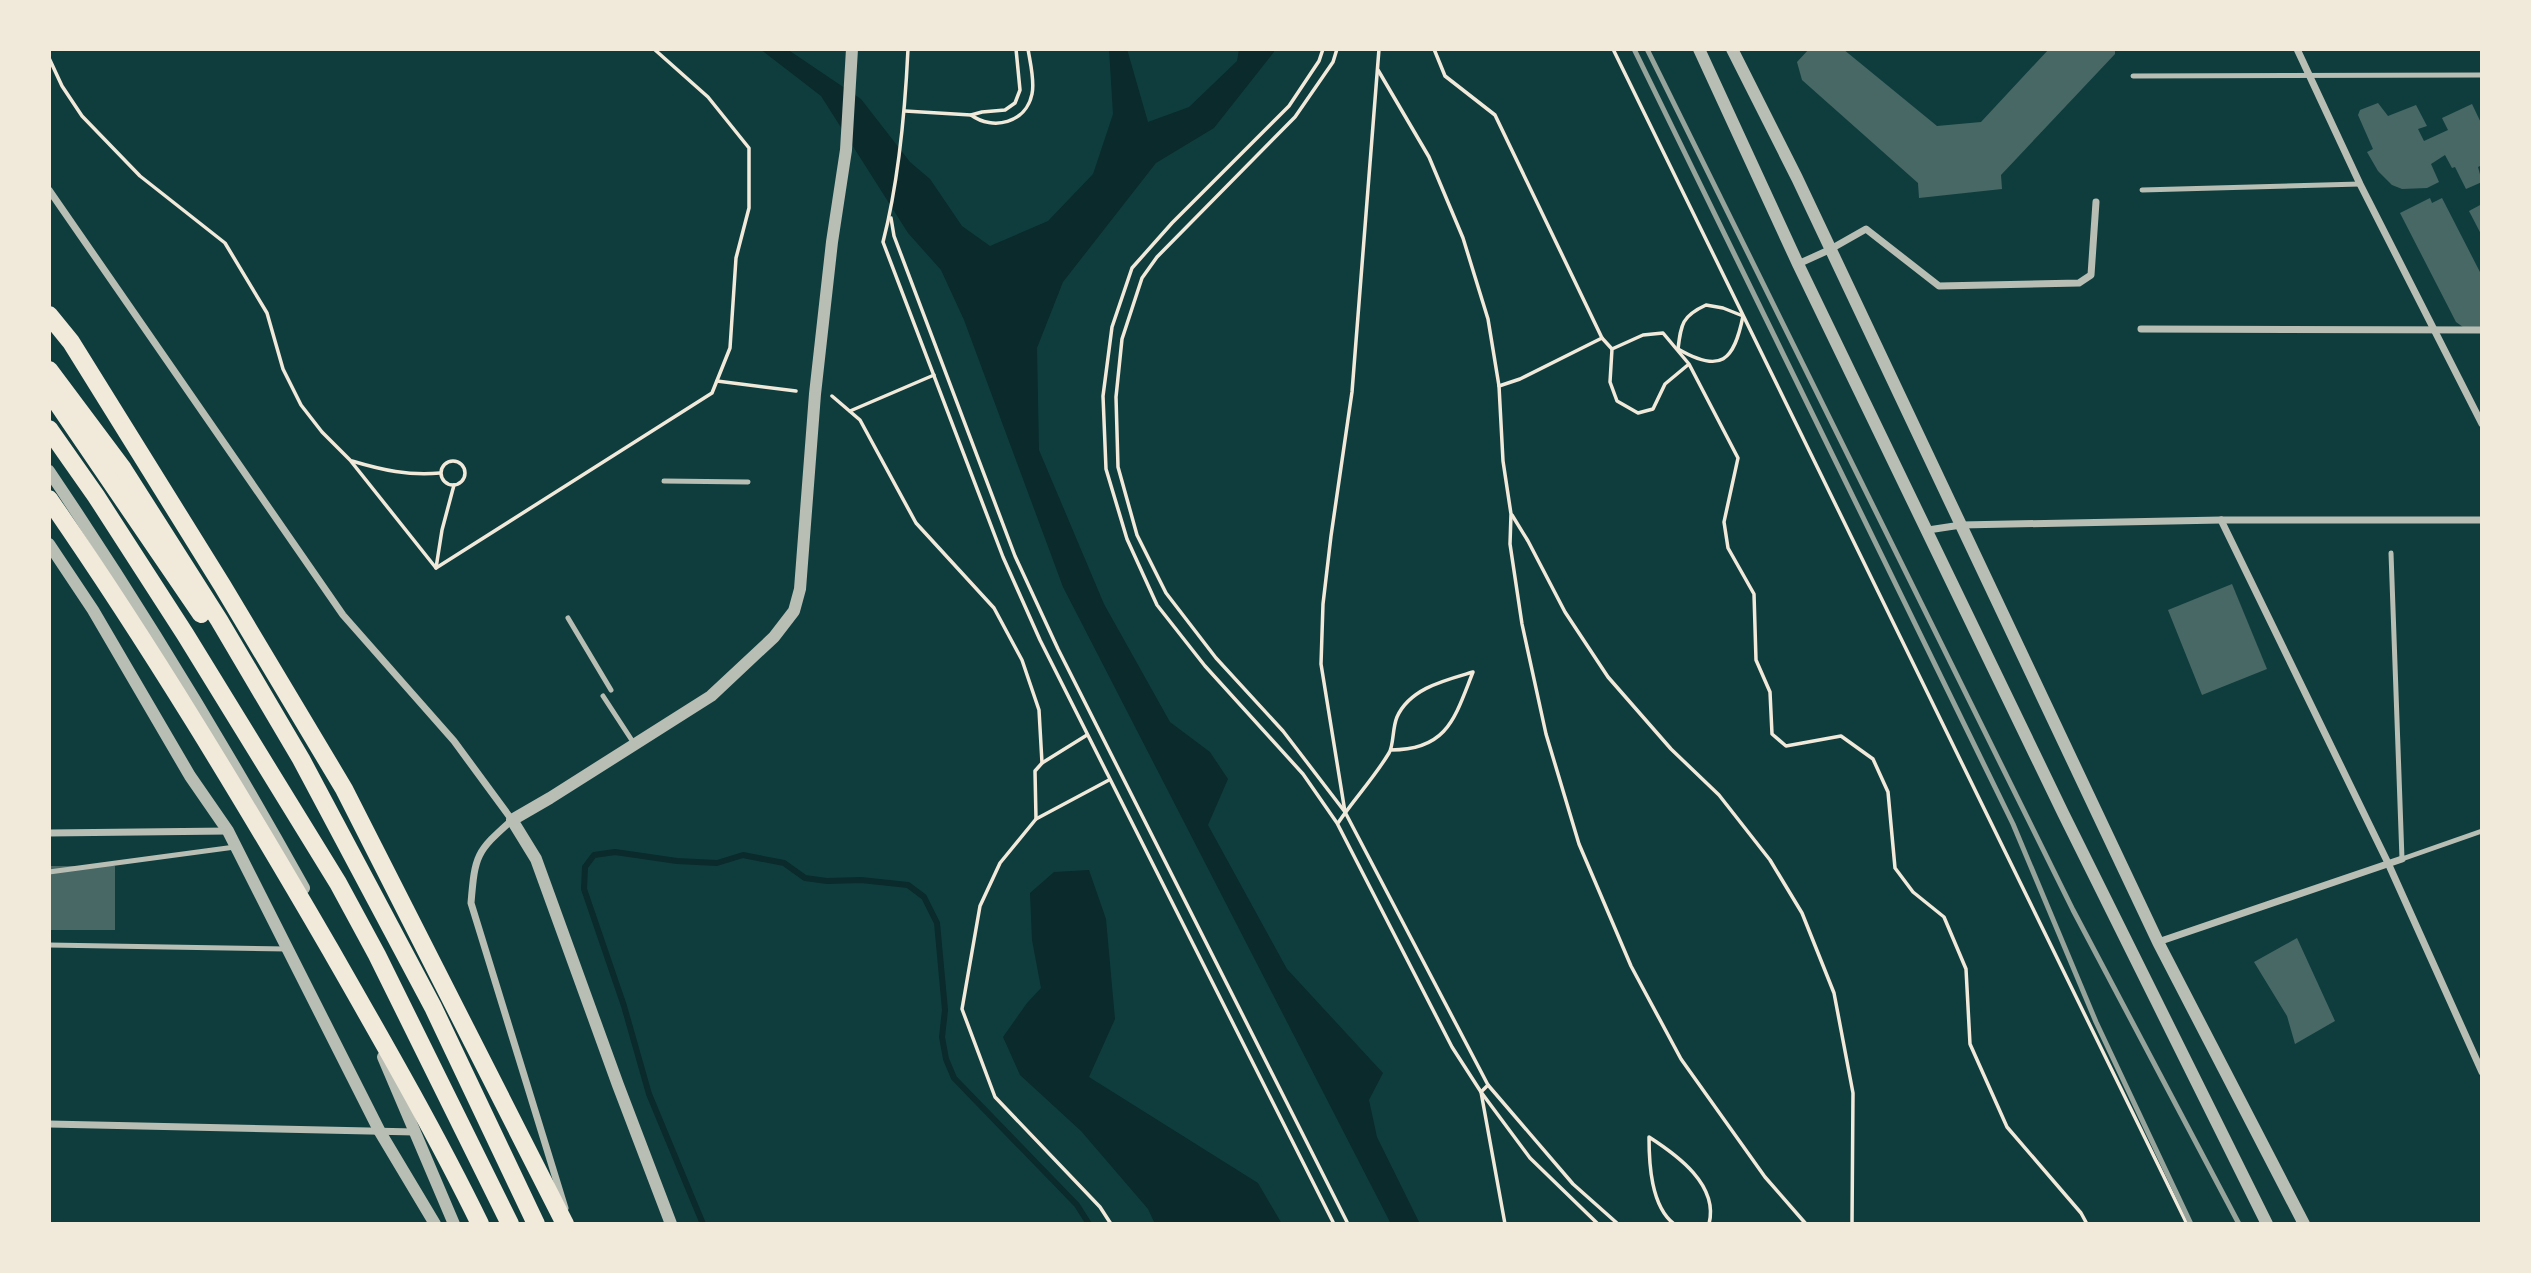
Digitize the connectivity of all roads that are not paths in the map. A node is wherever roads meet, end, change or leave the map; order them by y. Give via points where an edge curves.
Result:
1 (852, 49) edge
2 (1699, 49) edge
3 (1733, 49) edge
4 (2297, 49) edge
5 (2308, 74) junction
6 (2482, 75) edge
7 (2133, 76) dead end
8 (2360, 184) junction
9 (49, 190) edge
10 (2142, 190) dead end
11 (2096, 202) dead end
12 (1829, 250) junction
13 (1798, 264) junction
14 (49, 315) edge
15 (2141, 329) dead end
16 (2435, 330) junction
17 (2482, 330) edge
18 (49, 370) edge
19 (49, 391) edge
20 (2482, 424) edge
21 (49, 429) edge
22 (49, 471) edge
23 (664, 481) dead end
24 (748, 482) dead end
25 (49, 499) edge
26 (2221, 520) junction
27 (2482, 520) edge
28 (1961, 525) junction
29 (1928, 530) junction
30 (49, 544) edge
31 (2391, 553) dead end
32 (568, 618) dead end
33 (611, 690) dead end
34 (603, 696) dead end
35 (635, 745) junction
36 (512, 820) junction
37 (228, 831) junction
38 (2482, 831) edge
39 (49, 834) edge
40 (235, 847) junction
41 (2402, 859) junction
42 (2388, 863) junction
43 (49, 872) edge
44 (387, 876) junction
45 (2158, 942) junction
46 (49, 945) edge
47 (287, 949) junction
48 (2482, 1072) edge
49 (49, 1124) edge
50 (380, 1132) junction
51 (415, 1132) junction
52 (435, 1224) edge
53 (454, 1224) edge
54 (480, 1224) edge
55 (510, 1224) edge
56 (536, 1224) edge
57 (568, 1224) edge
58 (671, 1224) edge
59 (2267, 1224) edge
60 (2304, 1224) edge

1 - 35 street via 846,150 832,242 800,589 794,611 774,637 711,696
2 - 13 street
3 - 12 street
4 - 5 street
5 - 6 lane
5 - 7 lane
5 - 8 street
8 - 10 lane
8 - 16 street
9 - 36 street via 343,615 454,741
11 - 12 street via 2091,275 2079,283 1940,286 1866,229
12 - 13 street
12 - 28 street
13 - 29 street
14 - 44 highway via 71,342 222,585 344,789
15 - 16 street
16 - 17 street
16 - 20 street
18 - 56 highway via 122,469 302,759 433,1007
19 - 44 highway via 279,736 346,829
21 - 55 highway via 177,622 338,883
22 - 51 street via 174,664 330,934
23 - 24 lane
25 - 54 highway via 115,594 268,842 440,1143
26 - 27 street
26 - 28 street
26 - 42 street
28 - 29 street
28 - 45 street
29 - 59 street
30 - 37 street
31 - 41 lane
32 - 33 lane
34 - 35 lane
35 - 36 street
36 - 57 street via 483,845 474,868 471,903
36 - 58 street via 536,859
37 - 39 street
37 - 40 street
38 - 41 lane
40 - 43 lane
40 - 47 street
41 - 42 street
42 - 45 street
42 - 48 street
44 - 57 highway
45 - 60 street
46 - 47 lane
47 - 50 street
49 - 50 street
50 - 51 street
50 - 52 street
51 - 53 street

